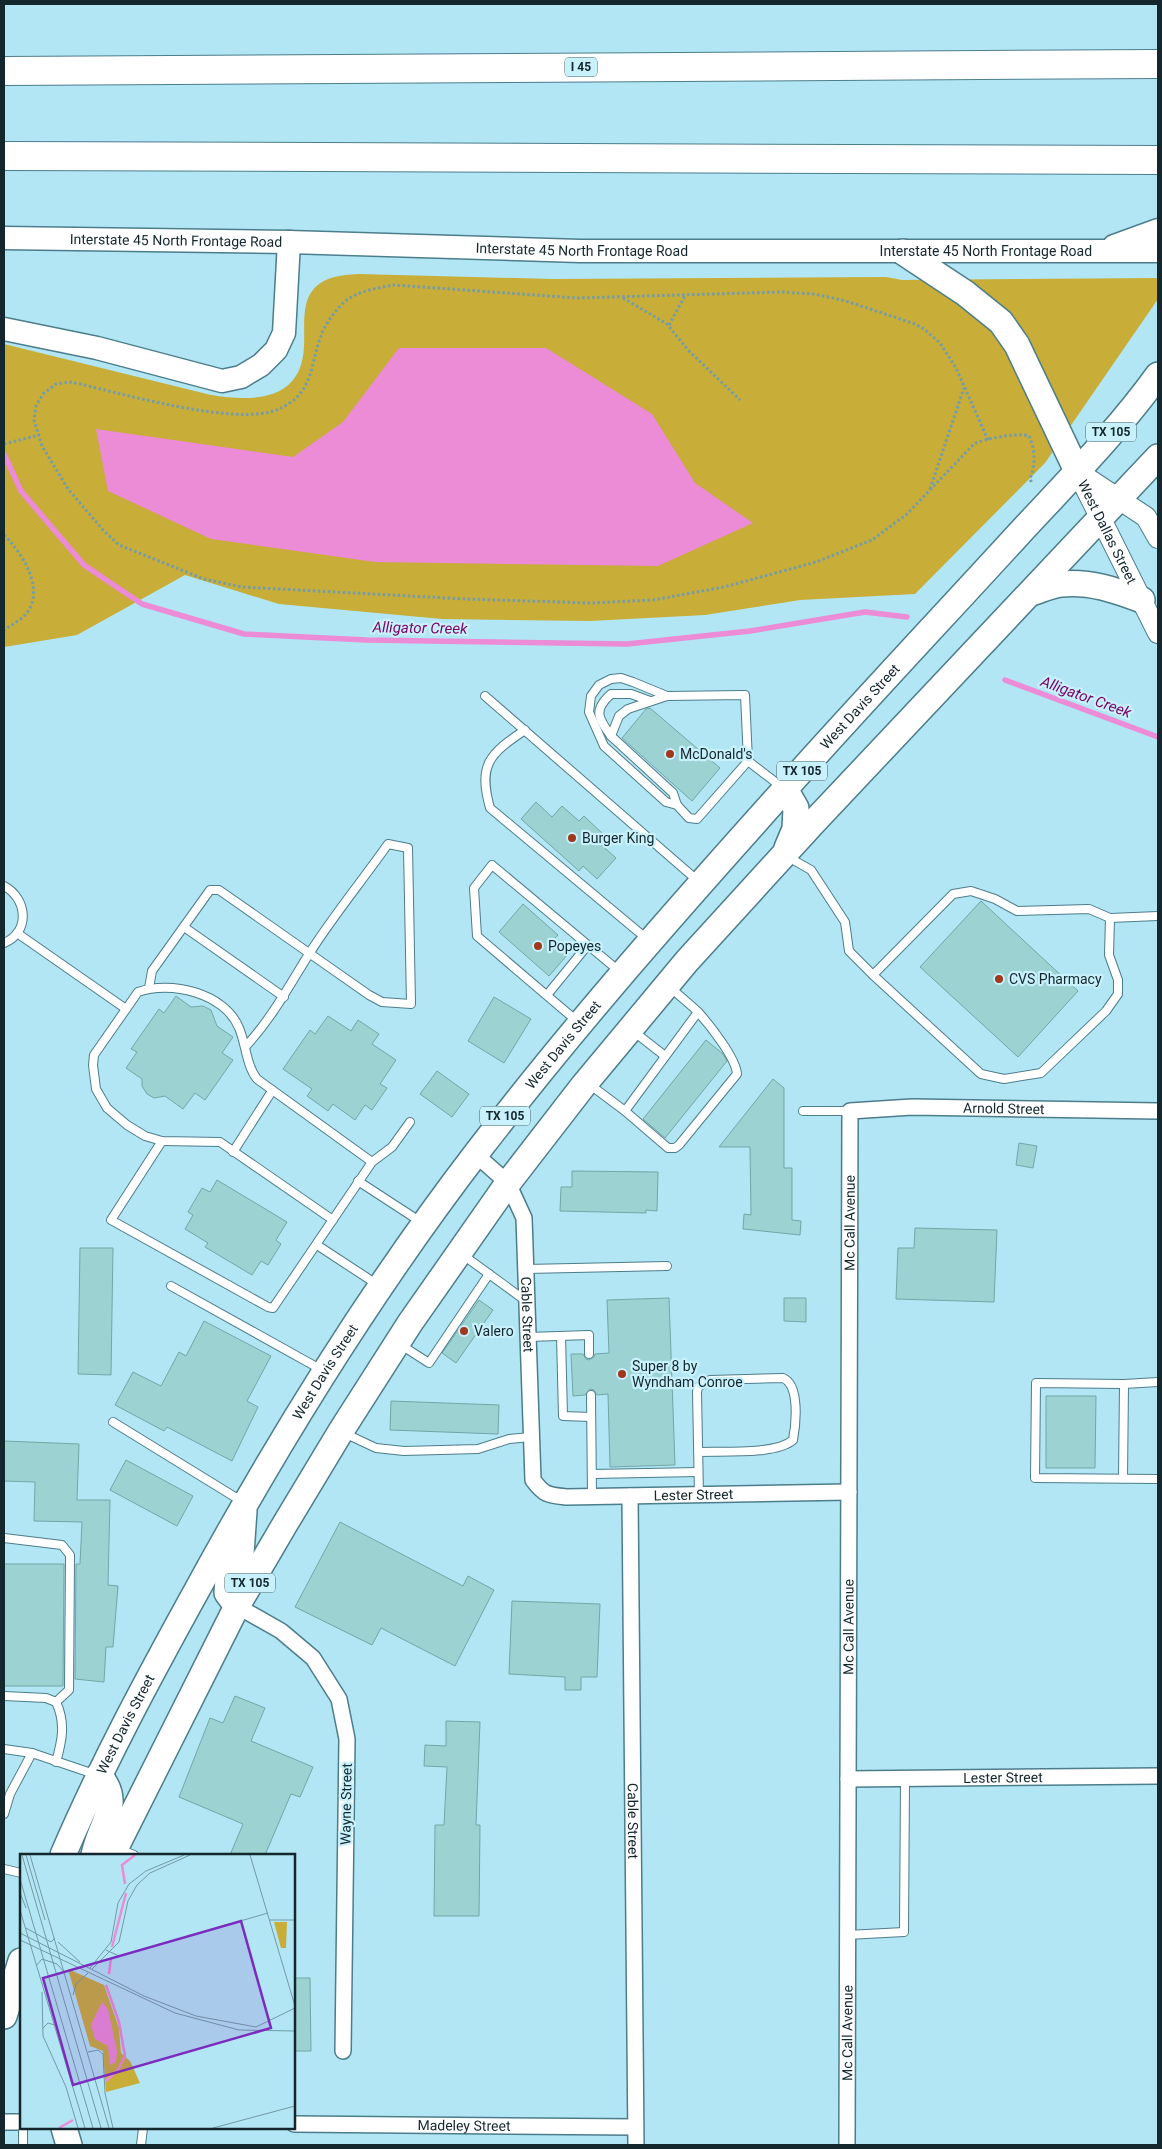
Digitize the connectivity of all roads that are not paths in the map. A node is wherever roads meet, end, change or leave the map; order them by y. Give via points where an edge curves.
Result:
1 (1158, 64) edge
2 (4, 71) edge
3 (4, 156) edge
4 (1158, 160) edge
5 (1158, 230) edge
6 (4, 238) edge
7 (289, 242) junction
8 (1158, 251) edge
9 (903, 252) junction
10 (1099, 252) junction
11 (4, 329) edge
12 (1158, 375) edge
13 (1158, 457) edge
14 (1077, 471) junction
15 (1119, 499) junction
16 (1102, 519) junction
17 (1158, 538) edge
18 (1031, 593) junction
19 (1142, 600) junction
20 (1158, 634) edge
21 (485, 696) dead end
22 (667, 696) junction
23 (650, 701) junction
24 (525, 730) junction
25 (611, 736) junction
26 (748, 761) junction
27 (785, 789) junction
28 (677, 805) junction
29 (784, 855) junction
30 (701, 884) junction
31 (4, 886) edge
32 (1158, 916) edge
33 (1110, 918) junction
34 (184, 927) junction
35 (17, 933) junction
36 (650, 941) junction
37 (4, 943) edge
38 (587, 946) junction
39 (309, 953) junction
40 (622, 974) junction
41 (873, 975) junction
42 (667, 985) junction
43 (149, 988) junction
44 (547, 995) junction
45 (284, 997) junction
46 (126, 1009) junction
47 (698, 1012) junction
48 (581, 1023) junction
49 (630, 1029) junction
50 (246, 1046) junction
51 (665, 1056) junction
52 (586, 1082) junction
53 (272, 1091) junction
54 (625, 1111) junction
55 (803, 1111) dead end
56 (850, 1111) junction
57 (1158, 1111) edge
58 (410, 1122) dead end
59 (162, 1141) junction
60 (233, 1152) junction
61 (475, 1154) junction
62 (372, 1162) junction
63 (358, 1181) junction
64 (508, 1183) junction
65 (333, 1220) junction
66 (424, 1224) junction
67 (317, 1245) junction
68 (459, 1252) junction
69 (666, 1266) dead end
70 (526, 1269) junction
71 (489, 1274) junction
72 (171, 1286) dead end
73 (382, 1287) junction
74 (527, 1302) junction
75 (561, 1336) junction
76 (528, 1337) junction
77 (397, 1343) junction
78 (589, 1354) dead end
79 (326, 1372) junction
80 (1158, 1382) edge
81 (1124, 1384) junction
82 (591, 1395) dead end
83 (591, 1417) junction
84 (113, 1422) dead end
85 (340, 1430) junction
86 (531, 1437) junction
87 (698, 1452) junction
88 (698, 1472) junction
89 (592, 1474) junction
90 (1123, 1478) junction
91 (1158, 1479) edge
92 (540, 1491) joint
93 (849, 1492) junction
94 (699, 1495) junction
95 (630, 1496) junction
96 (592, 1497) junction
97 (244, 1504) junction
98 (4, 1538) edge
99 (237, 1606) junction
100 (4, 1696) edge
101 (56, 1702) junction
102 (4, 1749) edge
103 (32, 1753) junction
104 (56, 1762) junction
105 (99, 1775) junction
106 (1158, 1776) edge
107 (905, 1778) junction
108 (848, 1779) junction
109 (4, 1814) edge
110 (114, 1853) edge
111 (63, 1854) edge
112 (4, 1869) edge
113 (20, 1873) edge
114 (847, 1935) junction
115 (20, 1964) edge
116 (4, 2013) edge
117 (342, 2051) dead end
118 (4, 2122) edge
119 (20, 2122) edge
120 (295, 2124) edge
121 (636, 2127) junction
122 (24, 2129) edge
123 (64, 2129) edge
124 (143, 2129) edge
125 (23, 2145) edge
126 (69, 2145) edge
127 (141, 2145) edge
128 (636, 2145) edge
129 (847, 2145) edge

1 - 2 highway, I 45
3 - 4 highway
5 - 10 main road
6 - 7 main road, Interstate 45 North Frontage Road
7 - 9 main road, Interstate 45 North Frontage Road via 580,251
7 - 11 main road via 284,333 276,350 241,377 222,381 96,348
8 - 10 main road, Interstate 45 North Frontage Road
9 - 10 main road, Interstate 45 North Frontage Road
9 - 14 main road via 965,292 1001,322 1018,345
12 - 14 main road, West Davis Street / TX 105
13 - 15 main road, TX 105
14 - 15 street, West Dallas Street
14 - 16 street, West Dallas Street
14 - 27 main road, West Davis Street / TX 105
15 - 16 main road, TX 105
15 - 17 street, West Dallas Street via 1146,517
16 - 18 main road, TX 105
16 - 19 street, West Dallas Street
18 - 19 main road via 1060,584 1086,584 1107,587
18 - 29 main road, TX 105
19 - 20 street, West Dallas Street
21 - 24 lane
22 - 23 lane
22 - 26 lane via 745,696
22 - 28 lane via 621,678 611,680 591,696 589,712 604,746 666,802
23 - 25 lane via 619,716
23 - 25 lane via 631,694 611,694 599,708 599,716
24 - 30 lane
24 - 36 lane via 494,755 484,772 490,808
25 - 28 lane via 673,794
26 - 27 lane
26 - 28 lane via 697,820 689,818
27 - 29 main road via 796,808 795,829
27 - 30 main road, West Davis Street / TX 105
29 - 41 lane via 812,870 845,922 849,951
29 - 42 main road, TX 105
30 - 36 main road, West Davis Street / TX 105
31 - 35 lane via 12,890 22,904 22,924
32 - 33 lane
33 - 41 lane via 1089,909 1017,911 995,898 971,891 953,894
33 - 41 lane via 1109,955 1118,980 1118,994 1106,1012 1040,1073 1004,1079 981,1074
34 - 39 lane via 210,890 214,889
34 - 43 lane via 152,971
34 - 45 lane
35 - 37 lane
35 - 46 lane
36 - 40 main road, West Davis Street / TX 105
38 - 40 lane
38 - 44 lane
38 - 44 lane via 492,865 474,888 477,936
39 - 39 lane via 382,1002 411,1004 408,848 388,844
39 - 45 lane
40 - 48 main road, West Davis Street / TX 105
42 - 47 lane
42 - 49 main road, TX 105
43 - 46 lane via 138,992
43 - 50 lane via 201,993 229,1014 238,1025
44 - 48 lane
45 - 50 lane
46 - 59 lane via 94,1055 96,1089 107,1108 127,1125 145,1136
47 - 51 lane
47 - 54 lane via 729,1054 737,1074 675,1148 668,1148
48 - 61 main road, West Davis Street / TX 105
49 - 51 lane
49 - 52 main road, TX 105
50 - 53 lane via 253,1074
51 - 54 lane
52 - 54 lane
52 - 64 main road, TX 105
53 - 60 lane
53 - 62 lane
55 - 56 lane
56 - 57 street, Arnold Street via 912,1107
56 - 93 street, Mc Call Avenue
58 - 62 lane via 392,1146
59 - 60 lane via 213,1140
59 - 67 lane via 111,1220 268,1307 276,1305
60 - 65 lane
61 - 64 street, Cable Street
61 - 66 main road, West Davis Street / TX 105
62 - 63 lane
63 - 65 lane
63 - 66 lane
64 - 68 main road, TX 105
64 - 70 street, Cable Street via 524,1218
65 - 67 lane
66 - 73 main road, West Davis Street / TX 105
67 - 73 lane
68 - 71 lane
68 - 77 main road, TX 105
69 - 70 lane
70 - 74 street, Cable Street
71 - 74 lane
71 - 77 lane via 429,1363
72 - 79 lane
73 - 79 main road, West Davis Street / TX 105
74 - 76 street, Cable Street
75 - 76 lane
75 - 78 lane via 589,1335
75 - 83 lane via 563,1416
76 - 86 street, Cable Street
77 - 85 main road, TX 105
79 - 97 main road, West Davis Street / TX 105
80 - 81 lane
81 - 90 lane
81 - 90 lane via 1036,1383 1035,1478
82 - 83 lane
83 - 89 lane
84 - 97 lane
85 - 86 lane via 376,1448 396,1451 478,1449 509,1439
85 - 99 main road, TX 105
86 - 92 street, Cable Street via 533,1480
87 - 87 lane via 697,1392 703,1382 783,1378 791,1385 795,1428 793,1440 786,1446
87 - 88 lane
88 - 89 lane
88 - 94 lane
89 - 96 lane
90 - 91 lane
92 - 96 street, Lester Street via 566,1497
93 - 94 street, Lester Street
93 - 108 street, Mc Call Avenue
94 - 95 street, Lester Street
95 - 96 street, Lester Street
95 - 121 street, Cable Street
97 - 99 main road via 241,1554 228,1578 227,1593
97 - 105 main road, West Davis Street / TX 105 via 131,1709
98 - 101 lane via 62,1545 70,1555 70,1690
99 - 110 main road, TX 105
99 - 117 street, Wayne Street via 280,1630 313,1658 339,1699 347,1739
100 - 101 lane via 46,1698
101 - 104 lane via 61,1712 63,1735
102 - 103 lane
103 - 104 lane
103 - 109 lane via 10,1794
104 - 105 lane
105 - 110 main road via 112,1798
105 - 111 main road, West Davis Street / TX 105
106 - 107 street, Lester Street
107 - 108 street, Lester Street
107 - 114 lane via 904,1932
108 - 114 street, Mc Call Avenue
112 - 113 lane
114 - 129 street, Mc Call Avenue
115 - 116 main road
118 - 119 street
120 - 121 street, Madeley Street
121 - 128 street, Cable Street
122 - 125 lane
123 - 126 main road
124 - 127 lane

